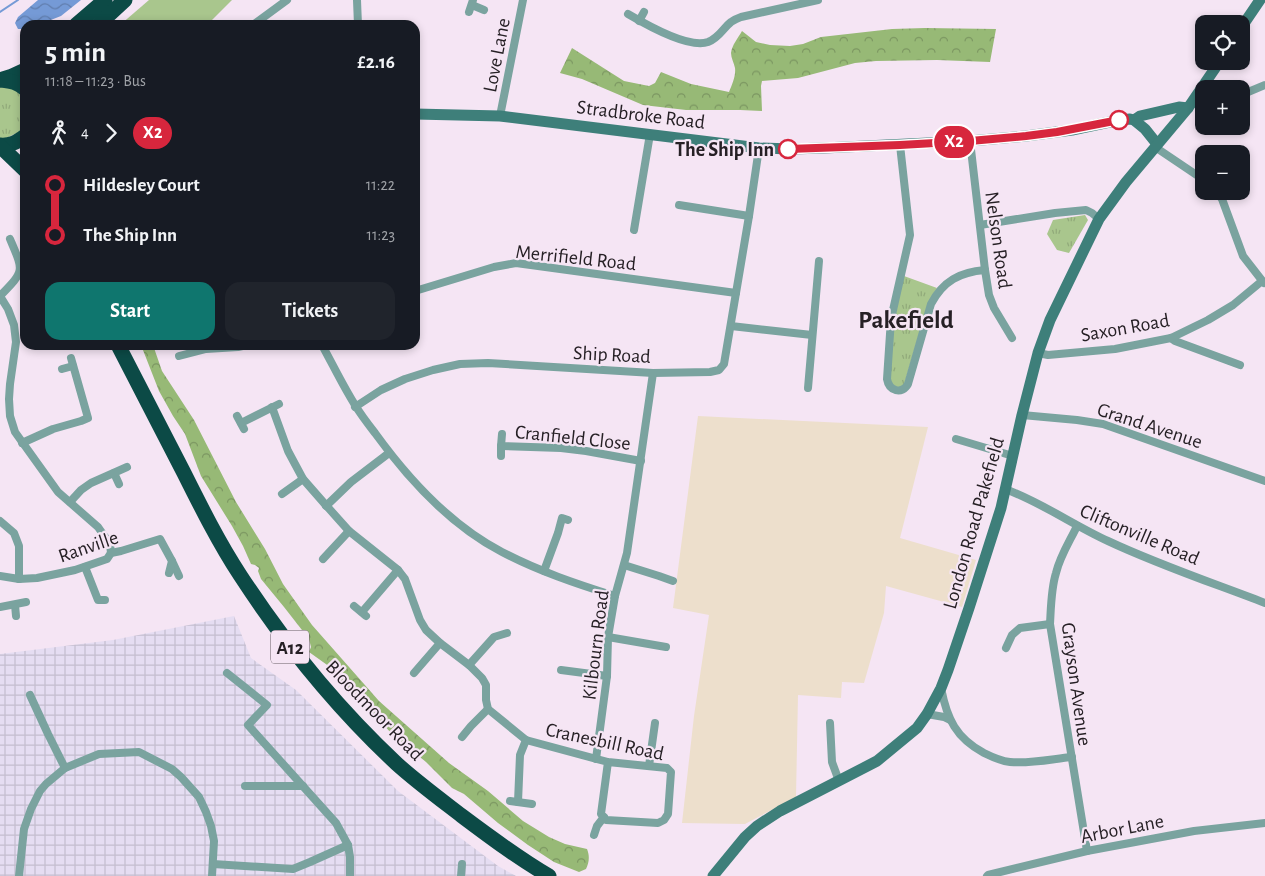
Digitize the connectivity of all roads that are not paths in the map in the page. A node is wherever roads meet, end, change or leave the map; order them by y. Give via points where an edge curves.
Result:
1 (105, 0) edge
2 (125, 0) edge
3 (287, 0) edge
4 (357, 0) edge
5 (523, 0) edge
6 (818, 0) edge
7 (1260, 0) edge
8 (472, 6) edge
9 (484, 10) dead end
10 (644, 12) dead end
11 (628, 14) dead end
12 (1250, 15) edge
13 (82, 20) edge
14 (103, 20) edge
15 (260, 20) edge
16 (358, 20) edge
17 (639, 21) junction
18 (1214, 70) edge
19 (20, 72) edge
20 (1, 80) edge
21 (20, 85) edge
22 (1265, 85) edge
23 (1250, 91) edge
24 (1190, 105) junction
25 (1195, 106) edge
26 (420, 114) edge
27 (500, 116) junction
28 (1134, 120) junction
29 (650, 134) junction
30 (20, 140) edge
31 (970, 141) junction
32 (0, 145) edge
33 (900, 145) junction
34 (1156, 145) junction
35 (759, 148) junction
36 (20, 165) edge
37 (1195, 173) edge
38 (1222, 200) edge
39 (679, 205) dead end
40 (749, 216) junction
41 (1099, 219) junction
42 (980, 225) junction
43 (634, 230) dead end
44 (10, 238) dead end
45 (819, 261) dead end
46 (985, 270) junction
47 (1263, 283) edge
48 (420, 289) edge
49 (736, 293) junction
50 (0, 296) edge
51 (731, 326) junction
52 (812, 336) junction
53 (1012, 338) dead end
54 (1171, 338) junction
55 (121, 350) edge
56 (203, 350) edge
57 (325, 350) edge
58 (1038, 353) junction
59 (182, 357) dead end
60 (1240, 365) dead end
61 (62, 369) dead end
62 (653, 373) junction
63 (808, 388) dead end
64 (0, 398) edge
65 (10, 399) junction
66 (356, 407) junction
67 (1022, 415) junction
68 (241, 423) dead end
69 (502, 434) dead end
70 (956, 438) dead end
71 (22, 443) junction
72 (501, 446) junction
73 (389, 453) junction
74 (501, 456) dead end
75 (1013, 456) junction
76 (641, 462) junction
77 (126, 468) dead end
78 (114, 473) junction
79 (1264, 478) edge
80 (304, 479) junction
81 (119, 484) dead end
82 (1005, 489) junction
83 (281, 493) dead end
84 (70, 502) junction
85 (326, 506) junction
86 (552, 516) dead end
87 (1, 524) edge
88 (1077, 526) junction
89 (349, 531) junction
90 (111, 553) junction
91 (323, 559) dead end
92 (172, 561) junction
93 (624, 565) junction
94 (85, 567) junction
95 (398, 570) junction
96 (544, 571) junction
97 (168, 573) dead end
98 (0, 576) edge
99 (179, 576) dead end
100 (19, 579) junction
101 (673, 581) dead end
102 (615, 596) junction
103 (26, 602) dead end
104 (1265, 603) edge
105 (14, 605) junction
106 (354, 606) dead end
107 (93, 607) dead end
108 (0, 608) edge
109 (16, 616) dead end
110 (1050, 624) junction
111 (507, 633) dead end
112 (608, 637) junction
113 (440, 643) junction
114 (666, 647) dead end
115 (1006, 648) dead end
116 (468, 665) junction
117 (561, 670) dead end
118 (414, 672) dead end
119 (227, 673) dead end
120 (607, 676) junction
121 (941, 688) junction
122 (30, 695) dead end
123 (488, 709) junction
124 (927, 714) junction
125 (950, 720) junction
126 (655, 722) dead end
127 (830, 724) dead end
128 (462, 737) dead end
129 (526, 740) junction
130 (1072, 757) junction
131 (596, 759) junction
132 (608, 762) junction
133 (649, 766) junction
134 (65, 768) junction
135 (839, 781) junction
136 (245, 786) dead end
137 (303, 786) junction
138 (532, 804) dead end
139 (604, 817) junction
140 (1265, 823) edge
141 (594, 835) dead end
142 (348, 845) junction
143 (1087, 851) junction
144 (212, 864) junction
145 (462, 864) dead end
146 (987, 875) edge
147 (19, 876) edge
148 (212, 876) edge
149 (350, 876) edge
150 (461, 876) edge
151 (549, 876) edge
152 (713, 876) edge

1 - 13 highway
2 - 14 highway
3 - 15 street
4 - 16 street
5 - 27 street, Love Lane
6 - 17 street via 741,16 707,42 683,41
7 - 12 main road
8 - 9 street
10 - 17 street
11 - 17 street
18 - 24 main road, London Road Pakefield
19 - 20 highway
20 - 21 highway
22 - 23 street
24 - 25 street
24 - 28 main road, Stradbroke Road
24 - 34 main road, London Road Pakefield
26 - 27 main road, Stradbroke Road
27 - 29 main road, Stradbroke Road
28 - 31 main road, Stradbroke Road
28 - 34 main road
29 - 35 main road, Stradbroke Road
29 - 43 street
30 - 32 highway
31 - 33 main road, Stradbroke Road
31 - 42 street, Nelson Road
32 - 36 highway
33 - 35 main road, Stradbroke Road
33 - 46 street via 910,235 890,328 888,384 891,387 902,390 908,384 935,295 958,276
34 - 37 street
34 - 41 main road, London Road Pakefield
35 - 40 street, Ship Road
38 - 47 street via 1243,256
39 - 40 street
40 - 49 street, Ship Road
41 - 42 street via 1086,210
41 - 58 main road, London Road Pakefield via 1050,320
42 - 46 street, Nelson Road
44 - 50 street via 10,249 20,262 20,270
45 - 52 street
46 - 53 street, Nelson Road via 994,308
47 - 54 street, Saxon Road via 1233,306
48 - 49 street, Merrifield Road via 516,263
49 - 51 street, Ship Road
50 - 65 street via 14,325 16,342
51 - 52 street
51 - 62 street, Ship Road via 724,364 719,370
52 - 63 street
54 - 58 street, Saxon Road via 1115,349 1048,355
54 - 60 street
55 - 151 highway, Bloodmoor Road / A12 via 228,555 264,611 314,676 348,715 440,800
56 - 59 street
57 - 66 street
58 - 67 main road, London Road Pakefield
61 - 71 street via 72,362 91,417
62 - 66 street, Ship Road via 460,364 405,379
62 - 76 street, Kilbourn Road
64 - 65 street
65 - 71 street via 10,416
66 - 73 street
67 - 75 main road, London Road Pakefield
67 - 79 street, Grand Avenue via 1103,424
68 - 80 street via 276,406 288,451
69 - 72 street, Cranfield Close
70 - 75 street
71 - 84 street via 58,492
72 - 74 street, Cranfield Close
72 - 76 street, Cranfield Close via 561,448
73 - 85 street via 350,482
73 - 96 street via 428,497 468,531 501,552
75 - 82 main road, London Road Pakefield
76 - 93 street, Kilbourn Road
77 - 78 street
78 - 81 street
78 - 84 street via 91,483
80 - 83 street
80 - 85 street
82 - 88 street, Cliftonville Road
82 - 121 main road, London Road Pakefield
84 - 90 street via 98,527 110,544
85 - 89 street
86 - 96 street via 565,519
87 - 100 street via 14,533 19,546
88 - 104 street, Cliftonville Road via 1134,553
88 - 110 street, Grayson Avenue via 1056,573
89 - 91 street
89 - 95 street
90 - 92 street, Ranville via 160,539
90 - 94 street, Ranville via 107,559
92 - 97 street
92 - 99 street, Ranville
93 - 101 street, Kilbourn Road
93 - 102 street, Kilbourn Road
94 - 100 street, Ranville
94 - 107 street via 102,600
95 - 106 street via 364,614
95 - 113 street via 405,579 420,620
96 - 102 street
98 - 100 street, Ranville
102 - 112 street, Kilbourn Road
103 - 105 street
105 - 108 street
105 - 109 street
110 - 115 street via 1020,628 1012,635
110 - 130 street, Grayson Avenue
111 - 116 street via 494,637
112 - 114 street
112 - 120 street, Kilbourn Road
113 - 116 street
113 - 118 street
116 - 123 street via 486,684
117 - 120 street
119 - 137 street via 267,704 248,725
120 - 131 street, Kilbourn Road
121 - 124 main road, London Road Pakefield
121 - 125 street
122 - 134 street
123 - 128 street
123 - 129 street, Cranesbill Road
124 - 125 street
124 - 135 main road, London Road Pakefield via 916,728 877,761
125 - 130 street via 957,732 977,749 1008,762
126 - 133 street
127 - 135 street via 832,762
129 - 131 street, Cranesbill Road
129 - 138 street via 520,755 514,802
130 - 143 street, Grayson Avenue
131 - 132 street, Cranesbill Road
132 - 133 street, Cranesbill Road
132 - 139 street via 601,814
133 - 139 street, Cranesbill Road via 667,768 671,772 668,814 664,820 658,823 606,820
134 - 144 street via 99,754 140,752 172,770 199,797 206,812 214,841
134 - 147 street via 40,791 31,809 24,829
135 - 152 main road, London Road Pakefield via 757,826
136 - 137 street
137 - 142 street via 336,824
139 - 141 street
140 - 143 street, Arbor Lane via 1194,831
142 - 144 street via 293,869
142 - 149 street
143 - 146 street, Arbor Lane
144 - 148 street
145 - 150 street

